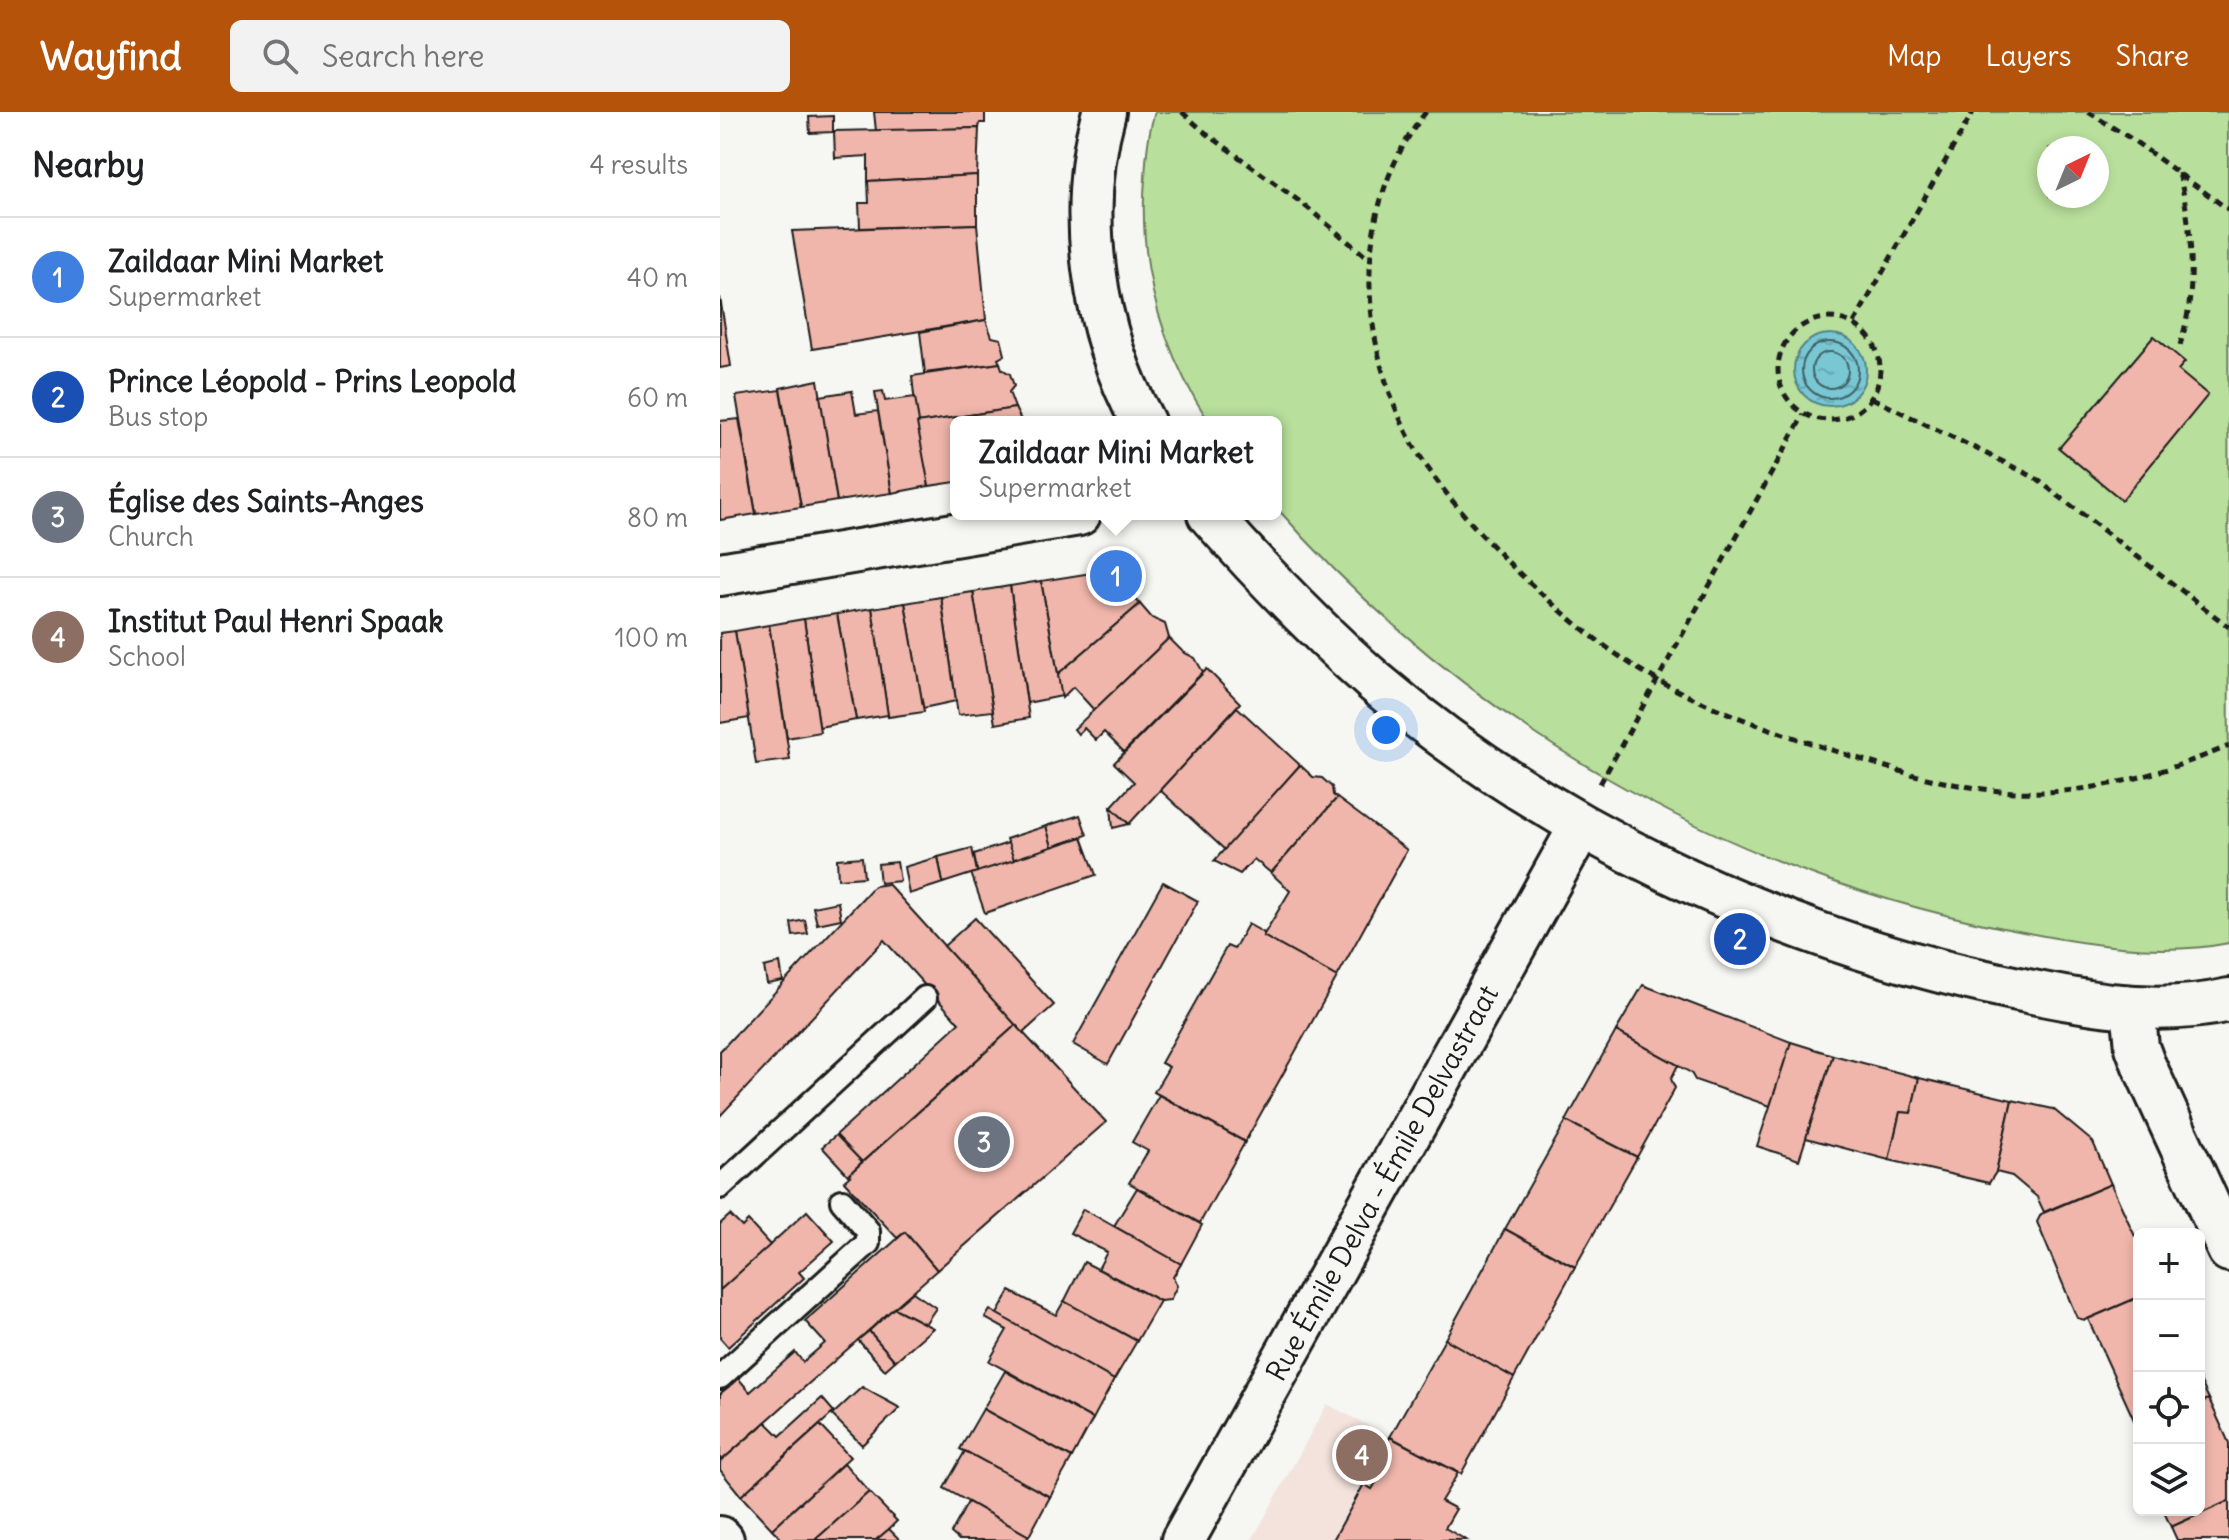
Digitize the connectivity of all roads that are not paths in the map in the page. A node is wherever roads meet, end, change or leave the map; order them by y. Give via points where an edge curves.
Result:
1 (1104, 112) edge
2 (1140, 416) edge
3 (1043, 520) edge
4 (1215, 520) edge
5 (720, 574) edge
6 (1581, 826) junction
7 (925, 998) dead end
8 (2229, 1000) edge
9 (2133, 1007) junction
10 (720, 1187) edge
11 (842, 1201) dead end
12 (2229, 1250) edge
13 (720, 1377) edge
14 (1183, 1540) edge

1 - 2 street via 1090,211 1094,260 1101,311
3 - 5 street
4 - 6 street via 1304,616 1376,682 1465,750
6 - 9 street via 1824,936 1942,973 2069,1000
6 - 14 street, Rue Émile Delva - Émile Delvastraat
7 - 10 lane
8 - 9 street via 2203,1006
9 - 12 street via 2143,1063
11 - 13 lane via 868,1231 868,1243

